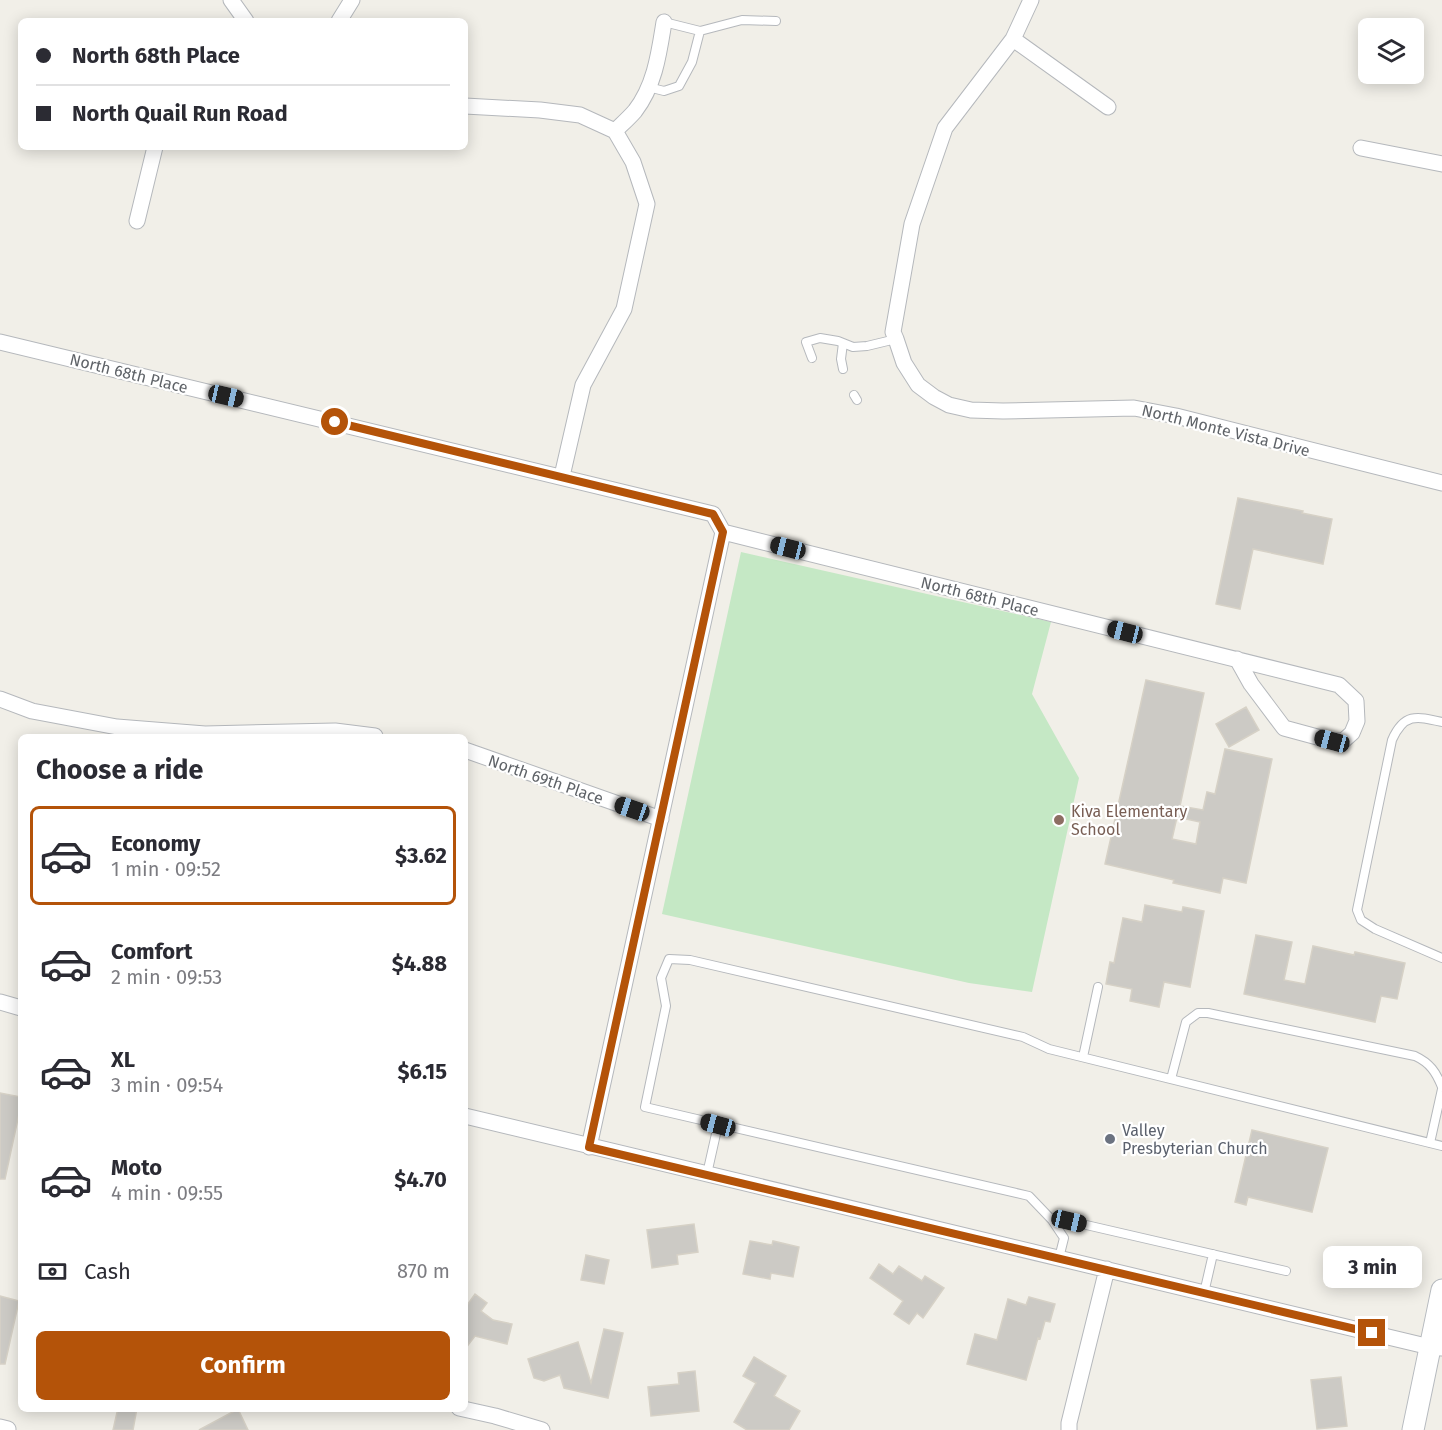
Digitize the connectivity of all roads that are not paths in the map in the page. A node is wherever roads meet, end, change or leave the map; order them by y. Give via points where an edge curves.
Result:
1 (231, 0) edge
2 (352, 0) edge
3 (1031, 0) edge
4 (240, 18) edge
5 (341, 18) edge
6 (776, 21) dead end
7 (664, 22) joint
8 (700, 31) junction
9 (1013, 39) junction
10 (648, 87) junction
11 (468, 106) edge
12 (1108, 107) dead end
13 (615, 131) junction
14 (1361, 148) dead end
15 (154, 150) edge
16 (1442, 164) edge
17 (137, 221) dead end
18 (896, 339) junction
19 (0, 342) edge
20 (843, 343) junction
21 (812, 358) dead end
22 (843, 369) dead end
23 (562, 476) junction
24 (1442, 483) edge
25 (723, 532) junction
26 (1237, 659) junction
27 (0, 699) edge
28 (1442, 722) edge
29 (205, 734) edge
30 (205, 734) edge
31 (359, 734) edge
32 (468, 751) edge
33 (661, 819) junction
34 (1442, 958) edge
35 (1098, 987) dead end
36 (0, 1002) edge
37 (18, 1007) edge
38 (1083, 1057) junction
39 (1172, 1079) junction
40 (1442, 1088) edge
41 (468, 1117) edge
42 (718, 1125) junction
43 (1430, 1143) junction
44 (1442, 1146) edge
45 (589, 1147) junction
46 (708, 1174) junction
47 (1052, 1220) junction
48 (1213, 1254) junction
49 (1059, 1258) junction
50 (1107, 1269) junction
51 (1286, 1271) dead end
52 (1442, 1290) edge
53 (1204, 1293) junction
54 (1436, 1348) edge
55 (468, 1410) edge
56 (542, 1430) edge
57 (1069, 1430) edge
58 (1413, 1430) edge

1 - 4 street
2 - 5 street
3 - 9 street
6 - 8 lane via 742,20
7 - 8 lane
7 - 10 street via 657,65
8 - 10 lane via 692,62 679,86 664,91
9 - 12 street
9 - 18 street via 945,128 912,224 893,332
10 - 13 street via 634,112
11 - 13 street via 580,114
13 - 23 street via 633,162 647,204 624,309 583,385
14 - 16 street
15 - 17 street
18 - 20 lane via 867,346
18 - 24 street, North Monte Vista Drive via 904,363 918,385 949,405 1003,411 1134,408
19 - 23 street, North 68th Place
20 - 21 lane via 820,338 806,342
20 - 22 lane
23 - 25 street, North 68th Place via 713,514
25 - 26 street, North 68th Place
25 - 33 street
26 - 26 street, North 68th Place via 1284,729 1332,741 1343,741 1352,733 1357,721 1356,701 1339,684
27 - 29 street via 32,711 117,727
28 - 34 lane via 1419,718 1405,720 1397,728 1357,910 1361,920 1375,929
30 - 31 street
32 - 33 street, North 69th Place
33 - 45 street
35 - 38 lane
36 - 37 street
38 - 39 lane
38 - 42 lane via 1023,1037 690,960 669,959 661,978 666,1006 645,1107
39 - 40 lane via 1186,1022 1198,1013 1208,1013 1415,1056 1428,1063
39 - 43 lane
40 - 43 lane
41 - 45 street
42 - 46 lane
42 - 47 lane via 1029,1196
43 - 44 lane
45 - 46 street
46 - 49 street
47 - 48 lane
47 - 49 lane via 1064,1238
48 - 51 lane
48 - 53 lane
49 - 50 street
50 - 53 street
50 - 57 street
52 - 54 street
53 - 54 street
54 - 58 street
55 - 56 street

